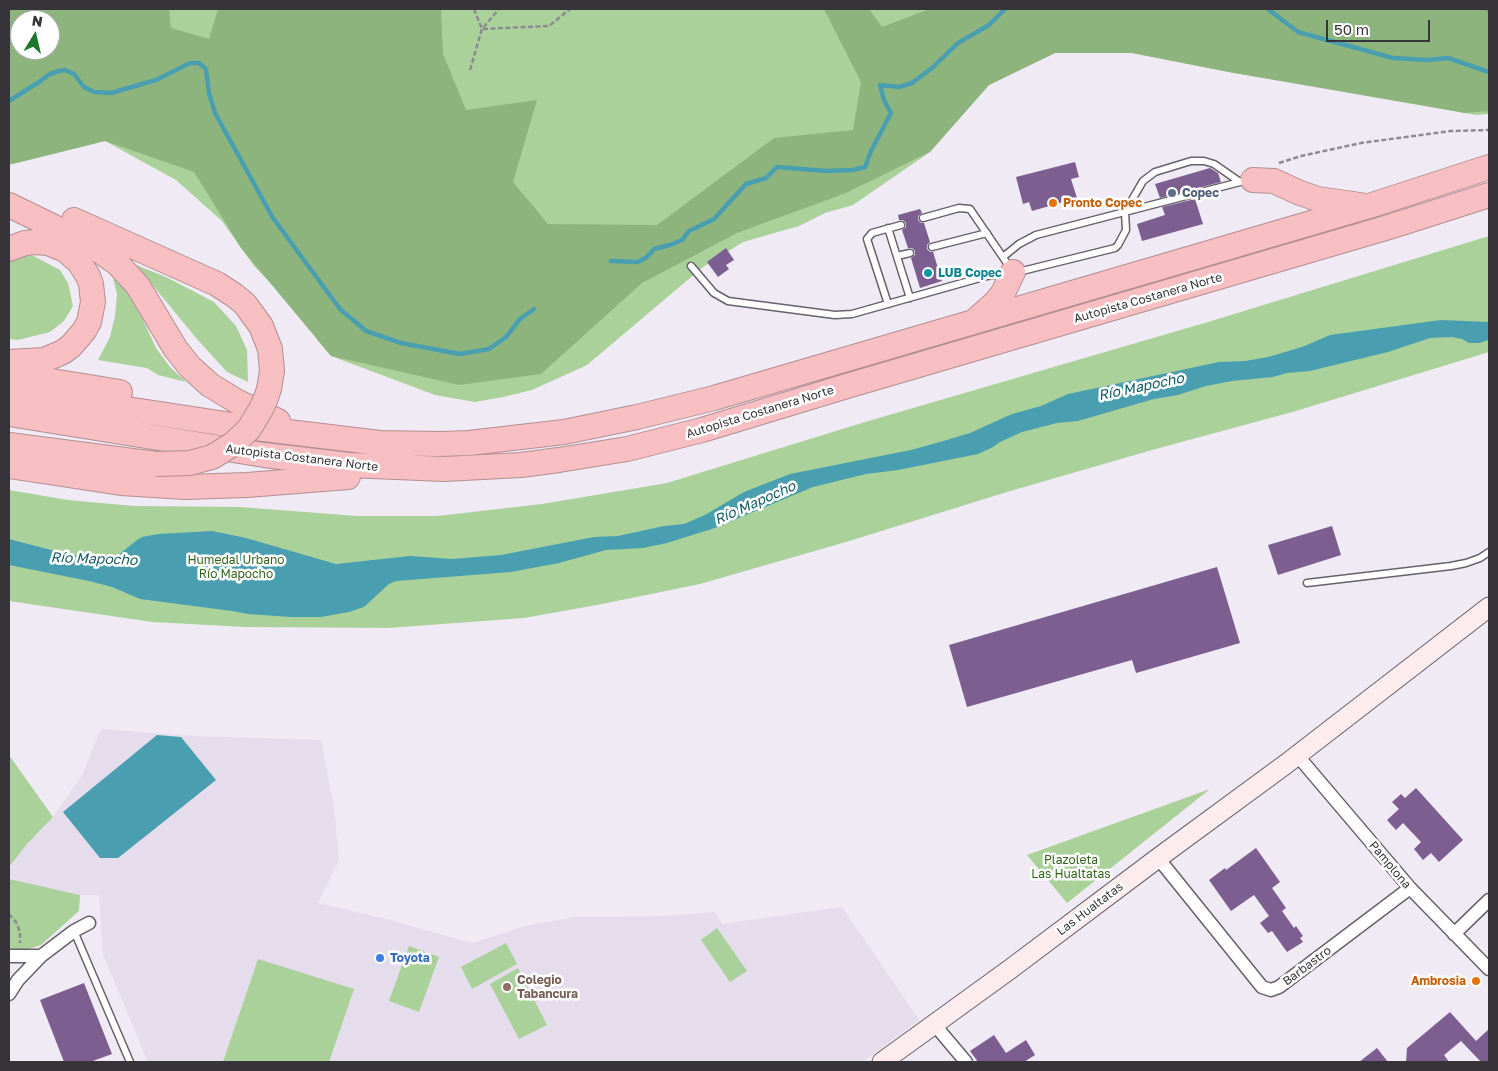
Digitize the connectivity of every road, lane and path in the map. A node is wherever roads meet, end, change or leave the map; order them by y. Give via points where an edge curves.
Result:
1 (474, 9) edge
2 (499, 9) edge
3 (570, 9) edge
4 (1485, 9) edge
5 (1489, 11) edge
6 (482, 29) junction
7 (470, 70) dead end
8 (1489, 130) edge
9 (1489, 167) edge
10 (1246, 181) junction
11 (9, 191) edge
12 (1489, 195) edge
13 (9, 205) edge
14 (1369, 206) junction
15 (1125, 212) junction
16 (923, 218) dead end
17 (901, 225) dead end
18 (888, 228) junction
19 (987, 233) junction
20 (932, 247) dead end
21 (9, 248) edge
22 (910, 253) dead end
23 (897, 256) junction
24 (1008, 265) junction
25 (691, 266) dead end
26 (910, 298) junction
27 (888, 304) junction
28 (972, 323) junction
29 (9, 362) edge
30 (9, 374) edge
31 (9, 391) edge
32 (9, 414) edge
33 (239, 426) junction
34 (317, 436) junction
35 (9, 445) edge
36 (9, 466) edge
37 (406, 468) junction
38 (1489, 552) edge
39 (1307, 583) dead end
40 (1489, 607) edge
41 (1297, 755) junction
42 (1158, 858) junction
43 (1410, 888) junction
44 (1489, 900) edge
45 (9, 914) edge
46 (89, 924) dead end
47 (74, 931) junction
48 (1454, 934) junction
49 (14, 956) edge
50 (41, 956) junction
51 (1489, 969) edge
52 (9, 994) edge
53 (934, 1024) junction
54 (130, 1062) edge
55 (882, 1062) edge
56 (966, 1062) edge

1 - 6 path
2 - 6 path
3 - 6 path via 549,26
4 - 5 path
6 - 7 path
8 - 10 path via 1451,131 1327,150 1281,162
9 - 14 highway, Autopista Costanera Norte
10 - 14 highway via 1274,181 1318,199
10 - 15 lane
10 - 15 lane via 1209,162 1191,161 1147,177
11 - 35 highway, bridge via 234,294 261,326 272,360 269,389 261,409 233,444 212,457 190,463 156,464
12 - 37 highway, Autopista Costanera Norte via 1380,230 661,441 521,465
13 - 34 highway via 93,246 118,264 138,286 180,356 201,378 250,408
14 - 28 highway, Autopista Costanera Norte
15 - 24 lane via 1036,235 1019,244
15 - 24 lane via 1126,230 1114,248 1024,271
16 - 19 lane via 967,208
17 - 18 lane
18 - 23 lane
18 - 27 lane via 872,233 867,239
19 - 20 lane
19 - 24 lane
21 - 29 highway via 36,242 65,250 79,262 88,276 93,302 89,322 67,349 44,360
22 - 23 lane
23 - 26 lane
24 - 26 lane via 987,276
24 - 28 highway via 1003,293
25 - 27 lane via 714,293 728,301 835,315
26 - 27 lane
28 - 34 highway, Autopista Costanera Norte via 682,406 564,432 440,444
30 - 33 highway via 131,394
31 - 33 highway, Autopista Costanera Norte
32 - 37 highway, Autopista Costanera Norte via 302,460
33 - 34 highway, Autopista Costanera Norte
36 - 37 highway via 121,483 216,487 364,476
38 - 39 lane via 1480,558 1451,566
40 - 41 street, Las Hualtatas
41 - 42 street, Las Hualtatas
41 - 43 street, Pamplona
42 - 43 street, Barbastro via 1262,987 1271,990
42 - 53 street, Las Hualtatas
43 - 48 street, Pamplona
44 - 48 street
45 - 49 path via 20,932
46 - 47 street
47 - 50 street
47 - 54 lane
48 - 51 street, Pamplona
49 - 50 street
50 - 52 street
53 - 55 street, Las Hualtatas
53 - 56 street

